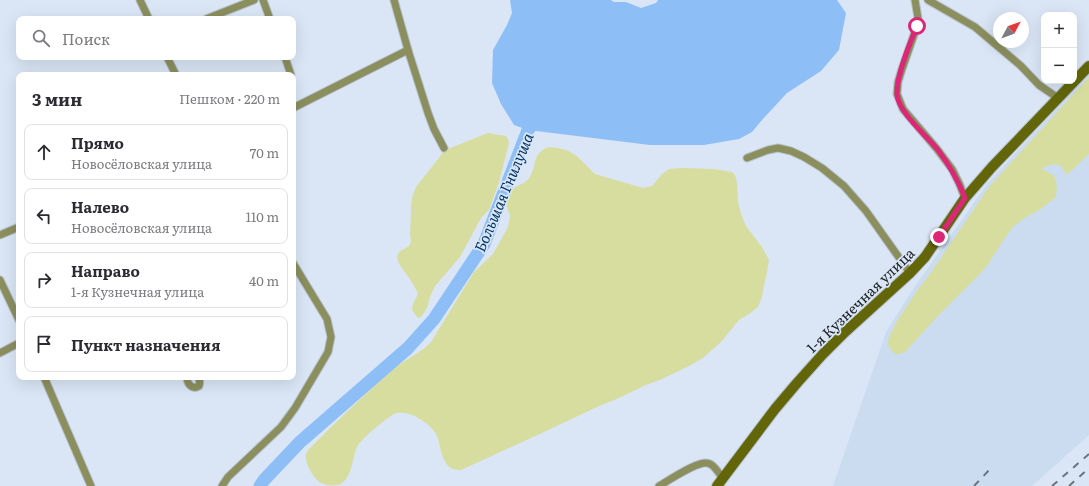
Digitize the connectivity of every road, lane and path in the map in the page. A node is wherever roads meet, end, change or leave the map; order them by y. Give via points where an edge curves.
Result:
1 (140, 0) edge
2 (254, 0) edge
3 (263, 0) edge
4 (394, 0) edge
5 (915, 0) edge
6 (928, 0) edge
7 (148, 16) edge
8 (214, 16) edge
9 (269, 16) edge
10 (408, 50) junction
11 (168, 60) edge
12 (286, 60) edge
13 (1089, 66) edge
14 (174, 72) edge
15 (290, 72) edge
16 (1058, 98) junction
17 (296, 106) edge
18 (444, 148) dead end
19 (746, 158) dead end
20 (965, 198) junction
21 (16, 228) edge
22 (0, 235) edge
23 (296, 268) edge
24 (910, 273) junction
25 (0, 280) edge
26 (16, 314) edge
27 (16, 344) edge
28 (0, 353) edge
29 (45, 380) edge
30 (187, 380) edge
31 (199, 380) edge
32 (720, 482) edge
33 (91, 486) edge
34 (222, 486) edge
35 (659, 486) edge

1 - 7 street
2 - 8 street
3 - 9 street
4 - 10 street
5 - 20 street via 917,26 898,82 897,94 903,109 952,170
6 - 16 street via 975,27
10 - 17 street
10 - 18 street via 430,119
11 - 14 street
12 - 15 street
13 - 16 street, 1-я Кузнечная улица
16 - 20 street, 1-я Кузнечная улица
19 - 24 street via 778,148 791,151 822,168 844,186 866,211
20 - 24 street, 1-я Кузнечная улица via 925,257
21 - 22 street
23 - 34 street via 327,319 330,336 328,352 281,427 228,477
24 - 32 street, 1-я Кузнечная улица via 822,355 775,409
25 - 26 street
27 - 28 street
29 - 33 street
30 - 31 street via 189,385 195,388 199,386
32 - 35 street via 712,464 703,462

